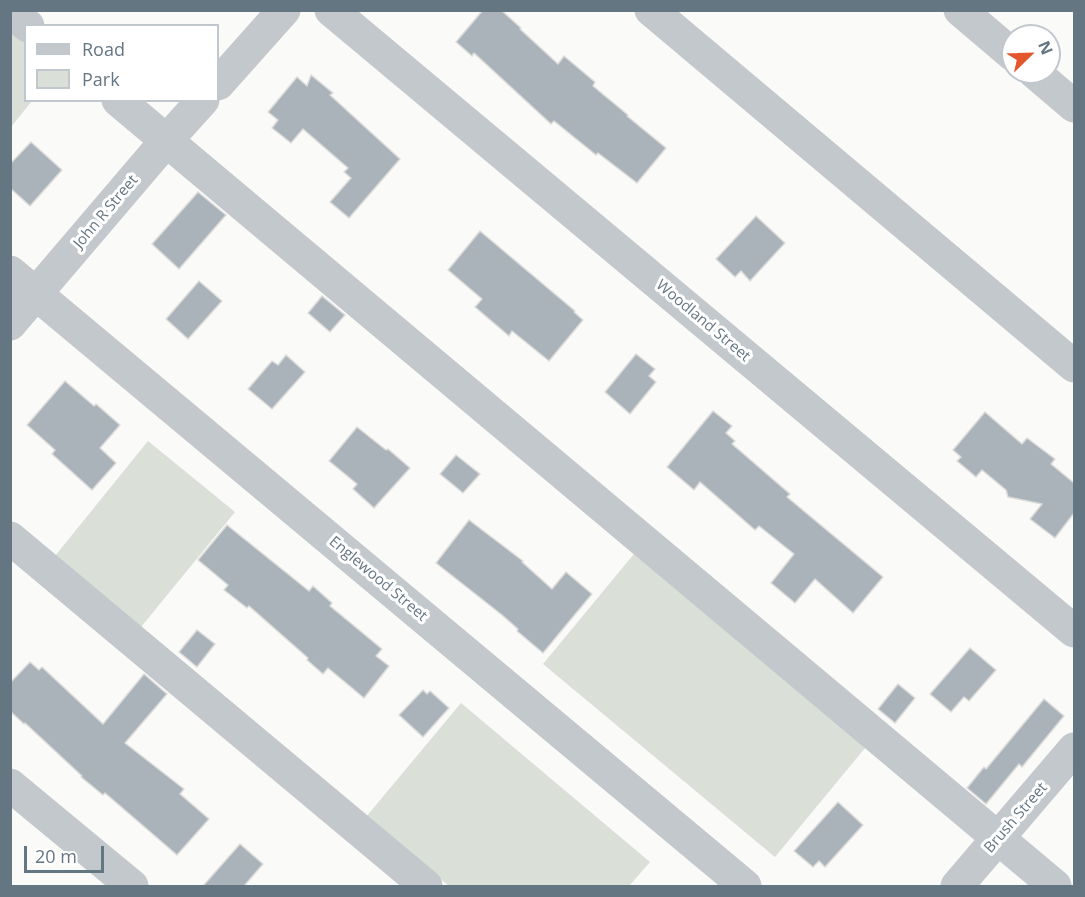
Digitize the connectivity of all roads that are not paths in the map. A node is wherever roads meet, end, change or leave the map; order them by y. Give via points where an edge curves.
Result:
1 (284, 10) edge
2 (331, 10) edge
3 (651, 10) edge
4 (960, 10) edge
5 (10, 11) edge
6 (26, 24) edge
7 (1001, 45) edge
8 (219, 83) edge
9 (1048, 84) edge
10 (120, 102) edge
11 (201, 102) edge
12 (1074, 106) edge
13 (166, 141) junction
14 (10, 272) edge
15 (36, 293) junction
16 (10, 324) edge
17 (1074, 366) edge
18 (10, 538) edge
19 (1074, 631) edge
20 (1074, 749) edge
21 (10, 784) edge
22 (998, 839) junction
23 (132, 886) edge
24 (426, 886) edge
25 (745, 886) edge
26 (957, 886) edge
27 (1055, 886) edge

1 - 8 street
2 - 19 street, Woodland Street
3 - 17 street
4 - 7 street
5 - 6 street
9 - 12 street
10 - 13 street
11 - 13 street, John R Street
13 - 15 street, John R Street
13 - 22 street
14 - 15 street, Englewood Street
15 - 16 street, John R Street
15 - 25 street, Englewood Street
18 - 24 street
20 - 22 street, Brush Street
21 - 23 street
22 - 26 street, Brush Street
22 - 27 street

